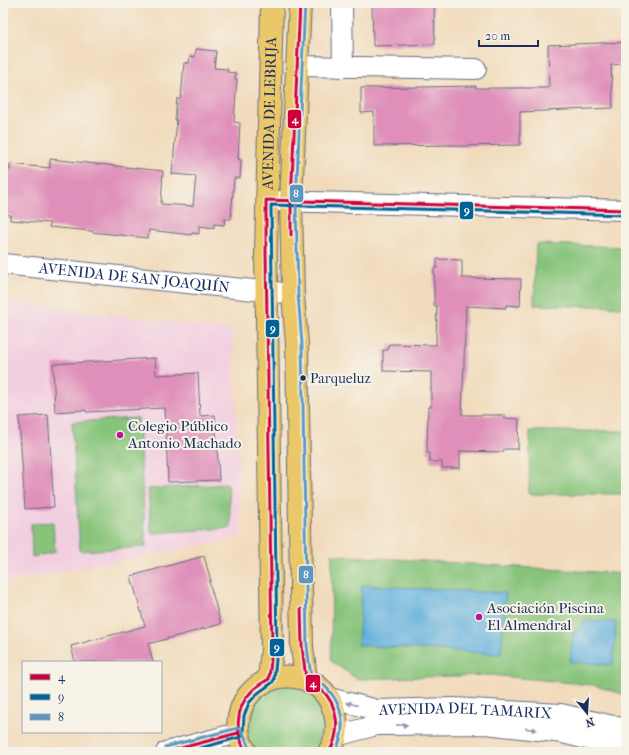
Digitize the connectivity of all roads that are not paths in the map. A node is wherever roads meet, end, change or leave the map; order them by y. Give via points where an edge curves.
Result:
1 (272, 3) edge
2 (300, 3) edge
3 (342, 3) edge
4 (298, 66) junction
5 (343, 67) junction
6 (476, 69) dead end
7 (266, 200) junction
8 (291, 201) junction
9 (626, 210) edge
10 (3, 264) edge
11 (266, 291) junction
12 (293, 294) junction
13 (270, 679) junction
14 (306, 679) junction
15 (329, 698) junction
16 (626, 729) edge
17 (242, 743) edge
18 (333, 744) edge
19 (576, 744) edge
20 (626, 749) edge
21 (166, 752) edge

1 - 7 main road, AVENIDA DE LEBRIJA
2 - 4 main road, AVENIDA DE LEBRIJA
3 - 5 street
4 - 5 street
4 - 8 main road, AVENIDA DE LEBRIJA
5 - 6 street
7 - 8 street
7 - 11 main road, AVENIDA DE LEBRIJA
8 - 9 street
8 - 12 main road, AVENIDA DE LEBRIJA
10 - 11 street, AVENIDA DE SAN JOAQUÍN
11 - 12 street, AVENIDA DE SAN JOAQUÍN
11 - 13 main road, AVENIDA DE LEBRIJA via 272,650
12 - 14 main road, AVENIDA DE LEBRIJA via 297,344 302,646
13 - 14 main road via 290,676
13 - 17 main road via 249,694 240,711 238,722
14 - 15 main road via 318,686
16 -> 15 street, AVENIDA DEL TAMARIX via 561,714 454,708 376,710
15 - 18 main road via 336,713 337,724
17 - 21 street
18 -> 19 street, AVENIDA DEL TAMARIX via 377,725 486,724 563,733
19 - 20 street, AVENIDA DEL TAMARIX

